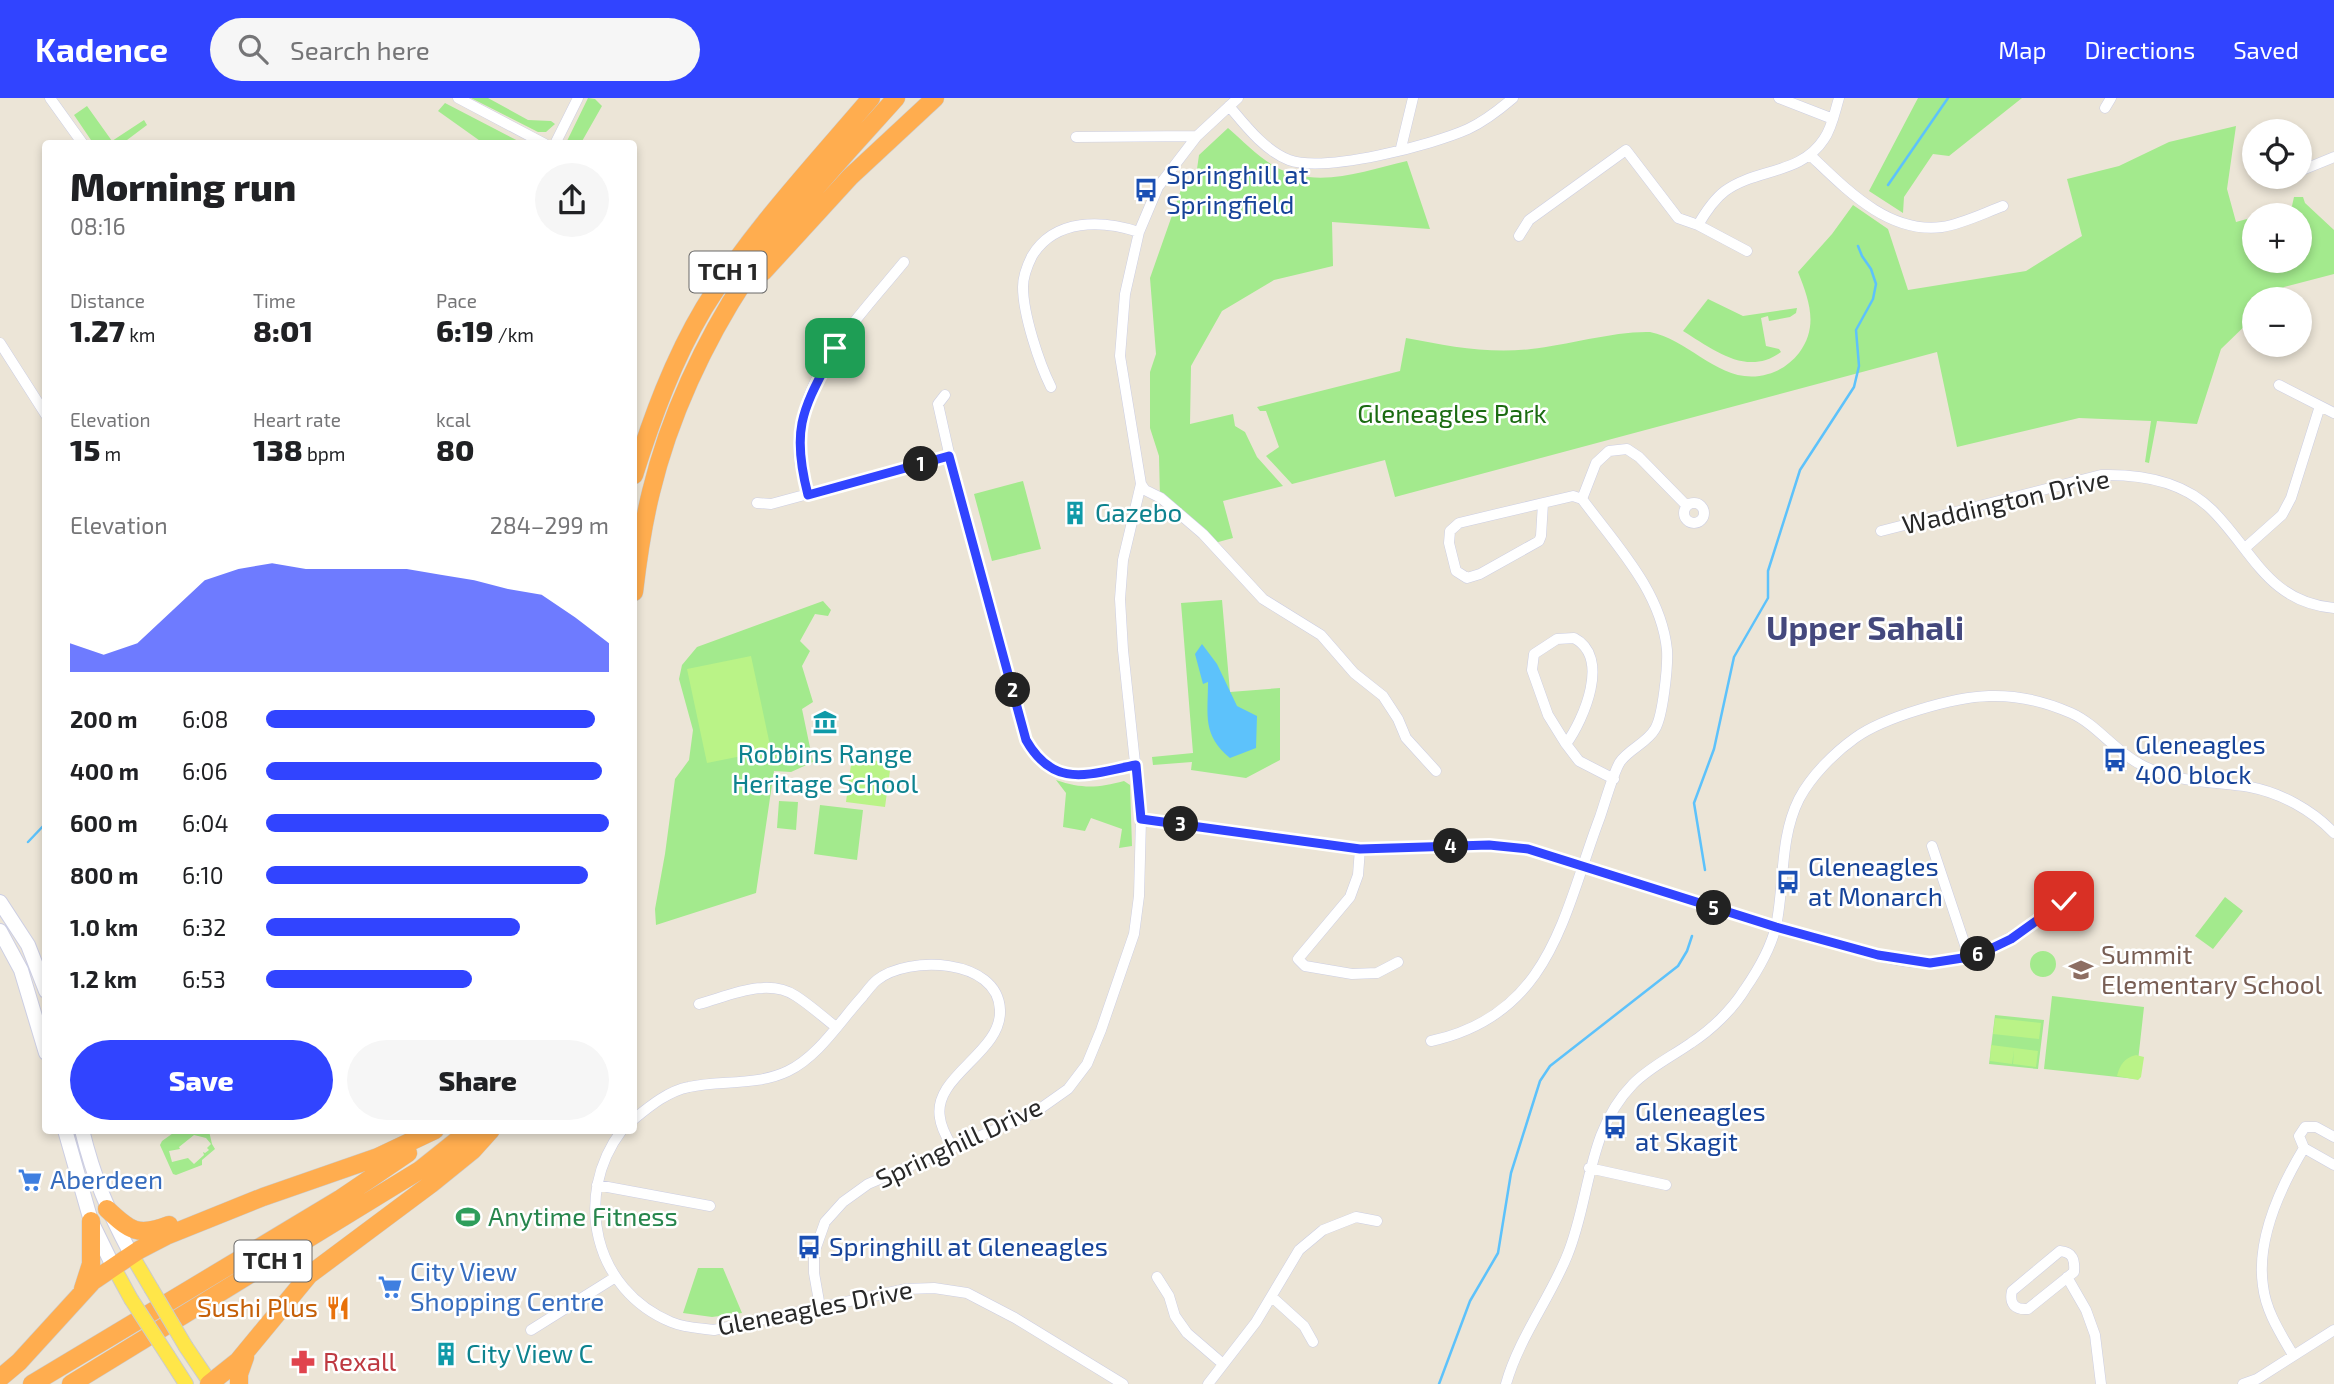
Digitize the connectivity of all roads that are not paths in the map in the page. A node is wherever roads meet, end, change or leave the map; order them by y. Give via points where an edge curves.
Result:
1 (50, 98) edge
2 (458, 98) edge
3 (578, 98) edge
4 (871, 98) edge
5 (896, 98) edge
6 (935, 98) edge
7 (1238, 98) edge
8 (1413, 98) edge
9 (1513, 98) edge
10 (1779, 98) edge
11 (1839, 98) edge
12 (2111, 98) edge
13 (1229, 106) junction
14 (2105, 108) dead end
15 (1833, 118) junction
16 (1196, 136) junction
17 (1076, 137) dead end
18 (80, 140) edge
19 (537, 140) edge
20 (557, 140) edge
21 (1401, 148) junction
22 (1810, 155) junction
23 (2334, 157) edge
24 (2312, 166) edge
25 (2003, 206) dead end
26 (1698, 225) junction
27 (1139, 232) junction
28 (1520, 236) dead end
29 (1747, 251) dead end
30 (904, 262) dead end
31 (722, 321) junction
32 (0, 343) edge
33 (2279, 385) dead end
34 (1051, 387) dead end
35 (945, 395) dead end
36 (2320, 406) junction
37 (42, 409) edge
38 (2334, 413) edge
39 (949, 456) junction
40 (637, 466) edge
41 (1141, 484) junction
42 (808, 495) junction
43 (1582, 499) junction
44 (757, 503) dead end
45 (1543, 503) junction
46 (1687, 506) dead end
47 (1881, 531) dead end
48 (2245, 548) junction
49 (637, 574) edge
50 (2334, 608) edge
51 (1566, 744) junction
52 (1136, 765) junction
53 (1436, 771) dead end
54 (1614, 779) junction
55 (1141, 819) junction
56 (2334, 832) edge
57 (1932, 846) dead end
58 (1360, 849) junction
59 (1581, 867) junction
60 (2078, 880) dead end
61 (0, 902) edge
62 (1776, 927) junction
63 (0, 931) edge
64 (1969, 957) junction
65 (1398, 962) dead end
66 (42, 981) edge
67 (699, 1004) dead end
68 (836, 1027) junction
69 (42, 1040) edge
70 (1431, 1041) dead end
71 (637, 1117) edge
72 (66, 1134) edge
73 (83, 1134) edge
74 (427, 1134) edge
75 (435, 1134) edge
76 (465, 1134) edge
77 (487, 1134) edge
78 (619, 1134) edge
79 (2334, 1137) edge
80 (952, 1147) junction
81 (2304, 1148) junction
82 (2334, 1165) edge
83 (1589, 1168) junction
84 (597, 1185) junction
85 (1666, 1185) dead end
86 (263, 1197) junction
87 (710, 1206) dead end
88 (107, 1209) junction
89 (91, 1221) junction
90 (1377, 1221) dead end
91 (131, 1254) junction
92 (113, 1266) junction
93 (1157, 1277) dead end
94 (614, 1278) junction
95 (2067, 1278) junction
96 (80, 1296) junction
97 (1272, 1297) junction
98 (820, 1307) junction
99 (531, 1329) dead end
100 (2334, 1330) edge
101 (1313, 1342) dead end
102 (249, 1347) junction
103 (2293, 1355) junction
104 (1223, 1364) junction
105 (55, 1369) junction
106 (0, 1378) edge
107 (25, 1384) edge
108 (32, 1384) edge
109 (71, 1384) edge
110 (186, 1384) edge
111 (210, 1384) edge
112 (239, 1384) edge
113 (1123, 1384) edge
114 (1208, 1384) edge
115 (1506, 1384) edge
116 (2101, 1384) edge
117 (2243, 1384) edge

1 - 18 street
2 - 19 street
3 - 20 street
4 - 40 highway, TCH 1 via 760,228 704,308 662,392
5 - 31 highway, TCH 1 via 774,240
6 - 31 highway via 850,177
7 - 13 street, Springhill Drive
8 - 21 street
9 - 21 street via 1471,128
10 - 15 street
11 - 15 street
12 - 14 street
13 - 16 street, Springhill Drive
13 - 21 street via 1267,146 1288,159 1336,163
15 - 22 street via 1825,139
16 - 17 street
16 - 27 street, Springhill Drive via 1158,187
22 - 25 street via 1850,193 1890,219 1922,228 1945,227
22 - 26 street via 1725,190
23 - 24 street
26 - 28 street via 1678,218 1626,150 1529,220
26 - 29 street
27 - 34 street via 1116,224 1087,223 1062,229 1038,246 1027,266 1024,305
27 - 41 street, Springhill Drive via 1125,294 1120,356
30 - 42 street via 854,320 805,406 799,434
31 - 49 highway, TCH 1 via 665,446 651,491
32 - 37 street
33 - 36 street
35 - 39 street via 937,404
36 - 38 street
36 - 48 street via 2291,498 2282,514
39 - 42 street
39 - 52 street via 1033,753 1078,776
41 - 52 street, Springhill Drive via 1123,560 1120,599
41 - 53 street via 1203,534 1263,599 1321,635 1354,673 1383,696 1406,738
42 - 44 street
43 - 45 street via 1573,496
43 - 46 street via 1596,463 1609,450 1627,449
43 - 54 street via 1650,593 1665,639 1667,678 1656,729 1620,761
45 - 45 street via 1459,523 1450,531 1449,543 1456,571 1467,578 1480,574 1539,541
47 - 48 street, Waddington Drive via 2101,475 2131,475 2162,481 2195,498 2210,508
48 - 50 street, Waddington Drive via 2268,578 2290,596 2313,606
51 - 51 street via 1548,715 1532,670 1535,654 1557,639 1574,638 1588,648 1593,685
51 - 54 street via 1579,761
52 - 55 street, Springhill Drive
54 - 59 street
55 - 58 street
55 - 80 street, Springhill Drive via 1134,934 1087,1064 1068,1088 1034,1113
56 - 62 street via 2275,794 2168,777 2137,763 2073,714 2030,700 1990,696 1951,701 1895,718 1857,737 1823,766 1799,799 1786,839
57 - 64 street
58 - 59 street via 1489,845 1528,849
58 - 65 street via 1350,897 1298,959 1305,966 1352,974 1377,973
59 - 62 street
59 - 70 street via 1557,940 1518,996 1492,1017 1456,1036
60 - 64 street via 2062,903 2011,939
61 - 66 main road via 28,944
62 - 64 street via 1896,959 1930,963
62 - 83 street via 1763,960 1721,1018 1632,1084 1612,1111
63 - 69 main road via 21,970
67 - 68 street via 764,987 778,988 795,995
68 - 71 street via 816,1051 789,1071 763,1080 687,1087 656,1101
68 - 80 street via 877,980 902,966 960,968 990,985 1000,1010 998,1026 945,1092 940,1105 939,1117
72 - 89 main road
73 - 88 main road
74 - 86 highway via 378,1157
75 - 105 highway, TCH 1 via 340,1199
76 - 109 highway, TCH 1 via 420,1170
77 - 102 highway via 431,1184 309,1275
78 - 84 street, Gleneagles Drive via 609,1148
79 - 81 street via 2316,1126 2305,1127 2299,1136
80 - 98 street, Springhill Drive via 868,1184 825,1222 814,1253
81 - 82 street
81 - 103 street via 2276,1206 2261,1264 2269,1309
83 - 85 street
83 - 115 street via 1567,1258 1517,1351
84 - 87 street
84 - 94 street, Gleneagles Drive via 594,1219
86 - 88 highway via 152,1232 135,1231
86 - 91 highway
88 - 91 main road
89 - 92 main road
89 - 96 highway via 91,1264
90 - 97 street via 1356,1217 1323,1230 1299,1250
91 - 92 highway
91 - 111 main road, bridge
92 - 96 highway
92 - 110 main road, bridge
93 - 104 street via 1187,1333
94 - 98 street, Gleneagles Drive via 643,1307 685,1327 713,1330
94 - 99 street
95 - 95 street via 2028,1309 2013,1306 2012,1291 2060,1251 2075,1262 2074,1272
95 - 116 street via 2087,1310
96 - 106 highway
97 - 101 street via 1304,1326
97 - 104 street
98 - 113 street, Gleneagles Drive via 906,1289 967,1293
100 - 103 street
102 - 111 highway
102 - 112 highway
103 - 117 street
104 - 114 street
105 - 107 highway
105 - 108 highway, TCH 1

